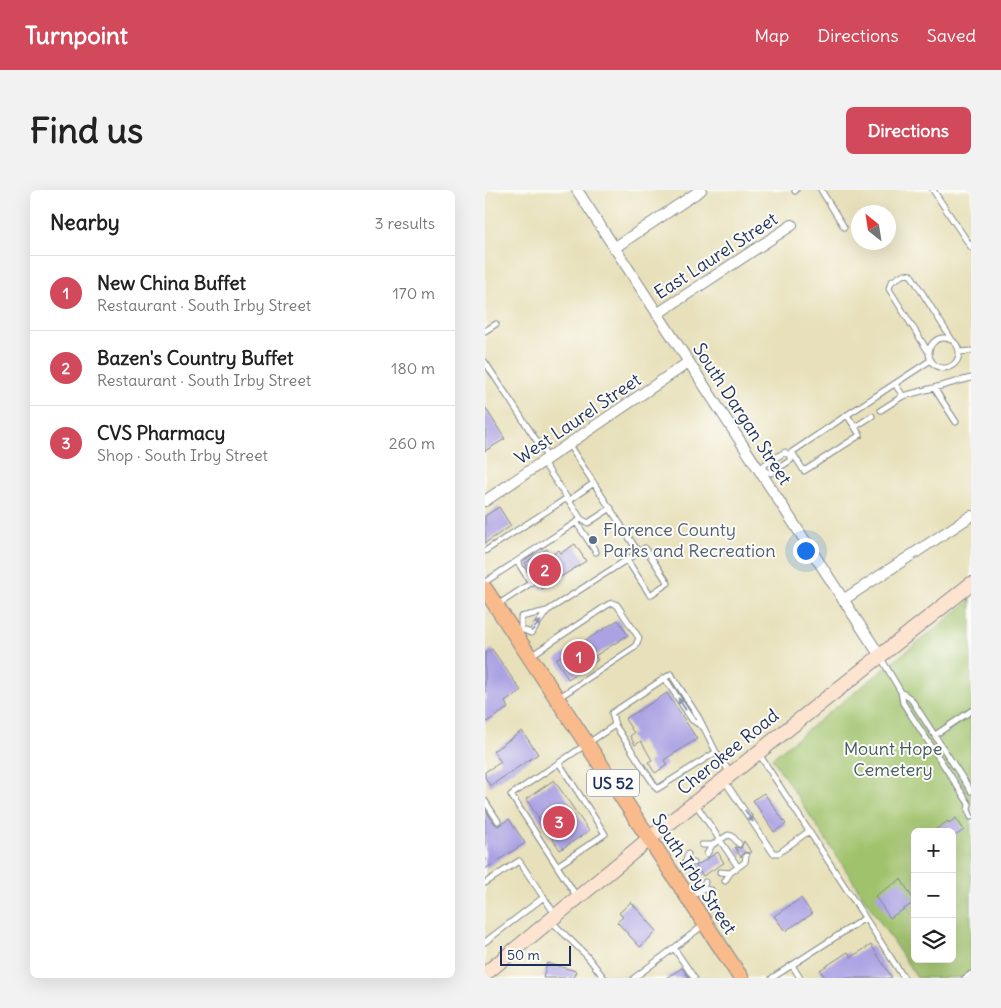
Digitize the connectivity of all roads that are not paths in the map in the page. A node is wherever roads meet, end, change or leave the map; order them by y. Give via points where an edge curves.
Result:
1 (577, 190) edge
2 (701, 190) edge
3 (821, 190) edge
4 (933, 190) edge
5 (792, 225) dead end
6 (844, 227) dead end
7 (971, 247) edge
8 (614, 248) junction
9 (657, 314) junction
10 (496, 324) dead end
11 (485, 331) edge
12 (952, 340) junction
13 (971, 351) edge
14 (959, 352) junction
15 (929, 354) junction
16 (931, 360) junction
17 (485, 362) edge
18 (689, 362) junction
19 (971, 378) edge
20 (895, 384) junction
21 (934, 388) junction
22 (903, 396) junction
23 (881, 410) dead end
24 (847, 415) junction
25 (873, 416) dead end
26 (956, 422) dead end
27 (855, 427) junction
28 (569, 445) junction
29 (791, 453) junction
30 (546, 461) junction
31 (763, 472) junction
32 (595, 483) junction
33 (567, 500) junction
34 (485, 501) edge
35 (611, 508) junction
36 (971, 516) edge
37 (578, 521) junction
38 (485, 551) edge
39 (596, 552) dead end
40 (639, 553) junction
41 (627, 560) junction
42 (517, 561) junction
43 (485, 582) edge
44 (971, 584) edge
45 (485, 589) edge
46 (843, 600) junction
47 (496, 606) junction
48 (547, 611) junction
49 (517, 631) junction
50 (880, 656) junction
51 (530, 657) junction
52 (901, 692) junction
53 (557, 699) junction
54 (971, 711) edge
55 (615, 725) junction
56 (935, 735) junction
57 (587, 744) junction
58 (716, 752) junction
59 (758, 752) junction
60 (559, 763) junction
61 (727, 777) junction
62 (971, 791) edge
63 (485, 801) edge
64 (695, 803) junction
65 (970, 803) edge
66 (971, 817) edge
67 (497, 821) dead end
68 (809, 831) junction
69 (649, 840) junction
70 (720, 840) junction
71 (739, 844) dead end
72 (702, 845) dead end
73 (712, 845) junction
74 (688, 854) dead end
75 (707, 854) dead end
76 (747, 856) dead end
77 (685, 863) junction
78 (693, 863) dead end
79 (557, 866) junction
80 (738, 867) junction
81 (720, 872) dead end
82 (671, 873) junction
83 (729, 873) junction
84 (725, 881) dead end
85 (705, 882) dead end
86 (485, 883) edge
87 (703, 889) junction
88 (711, 890) dead end
89 (544, 897) junction
90 (577, 897) junction
91 (688, 899) junction
92 (553, 917) junction
93 (865, 918) junction
94 (705, 924) junction
95 (485, 942) edge
96 (674, 948) junction
97 (792, 965) junction
98 (485, 974) edge
99 (971, 974) edge
100 (604, 978) edge
101 (634, 978) edge
102 (694, 978) edge
103 (741, 978) edge
104 (773, 978) edge
105 (800, 978) edge
106 (904, 978) edge
107 (965, 978) edge

1 - 8 street, South Dargan Street
2 - 8 street
3 - 6 lane
4 - 7 lane
5 - 9 street, East Laurel Street
8 - 9 street, South Dargan Street
9 - 18 street, South Dargan Street
10 - 11 lane
12 - 14 lane
12 - 15 lane via 943,338 935,341
12 - 15 lane via 911,275 904,274 891,282 889,289
13 - 14 lane
14 - 16 lane via 956,362 948,367 938,367
15 - 16 lane
16 - 20 lane
17 - 30 lane
18 - 28 street, West Laurel Street
18 - 31 street, South Dargan Street
19 - 21 lane
20 - 22 lane
20 - 24 lane
21 - 22 lane
21 - 26 lane
22 - 23 lane
24 - 27 lane
24 - 29 lane
25 - 27 lane
27 - 29 lane via 860,435 804,471
28 - 30 street, West Laurel Street
28 - 32 lane
29 - 31 lane via 785,452 764,465
29 - 31 lane via 791,460 771,473
30 - 33 lane
30 - 34 street, West Laurel Street
31 - 46 street, South Dargan Street
32 - 33 lane
32 - 35 lane
33 - 37 lane
33 - 38 lane
35 - 37 lane via 588,523
35 - 40 lane
36 - 46 street
37 - 39 lane
37 - 42 lane
40 - 41 lane
40 - 41 lane via 645,548 668,583 650,595
41 - 48 lane
42 - 43 lane
42 - 47 lane via 531,583
44 - 50 street, Cherokee Road
45 - 47 main road, South Irby Street / US 52
46 - 50 street, South Dargan Street
47 - 49 main road, South Irby Street / US 52
48 - 49 lane via 521,617
49 -> 48 lane via 531,633
49 - 51 main road, South Irby Street / US 52
50 - 52 lane
50 - 59 street, Cherokee Road
51 - 53 main road, South Irby Street / US 52
51 - 53 lane via 613,603 639,638 635,647
52 - 56 lane via 911,699
52 - 65 lane via 903,703
53 - 57 main road, South Irby Street / US 52
54 - 56 lane
55 - 57 lane
55 - 58 lane via 657,789
55 - 58 lane via 612,713 671,674
56 - 62 lane
57 - 60 lane
57 - 69 main road, South Irby Street / US 52
58 - 61 lane
59 - 61 street, Cherokee Road
59 - 68 lane
60 - 79 lane via 511,795
60 - 79 lane via 605,834
61 - 64 street, Cherokee Road
61 -> 68 lane via 773,853 779,853
63 - 67 lane
64 - 69 street, Cherokee Road
64 - 70 lane
65 - 66 lane
68 - 93 lane
69 - 82 main road, South Irby Street / US 52
69 - 90 street, Cherokee Road
70 - 71 lane via 728,835
70 - 73 lane
70 - 80 lane
72 - 73 lane
73 - 75 lane
74 - 77 lane
76 - 80 lane
77 - 78 lane
77 - 82 lane
79 - 90 lane
80 - 83 lane
81 - 83 lane
82 - 91 main road, South Irby Street / US 52
83 - 84 lane
85 - 87 lane
86 - 89 lane via 519,861
87 - 88 lane
87 - 91 lane
89 - 92 lane
89 - 95 lane
90 - 92 street, Cherokee Road
91 - 94 main road, South Irby Street / US 52
92 - 98 street, Cherokee Road
92 - 100 lane
93 - 97 lane
93 - 106 lane
94 - 96 lane
94 - 103 main road, South Irby Street / US 52
96 - 101 lane
96 - 102 lane
97 - 104 lane
97 - 105 lane
99 - 107 lane

